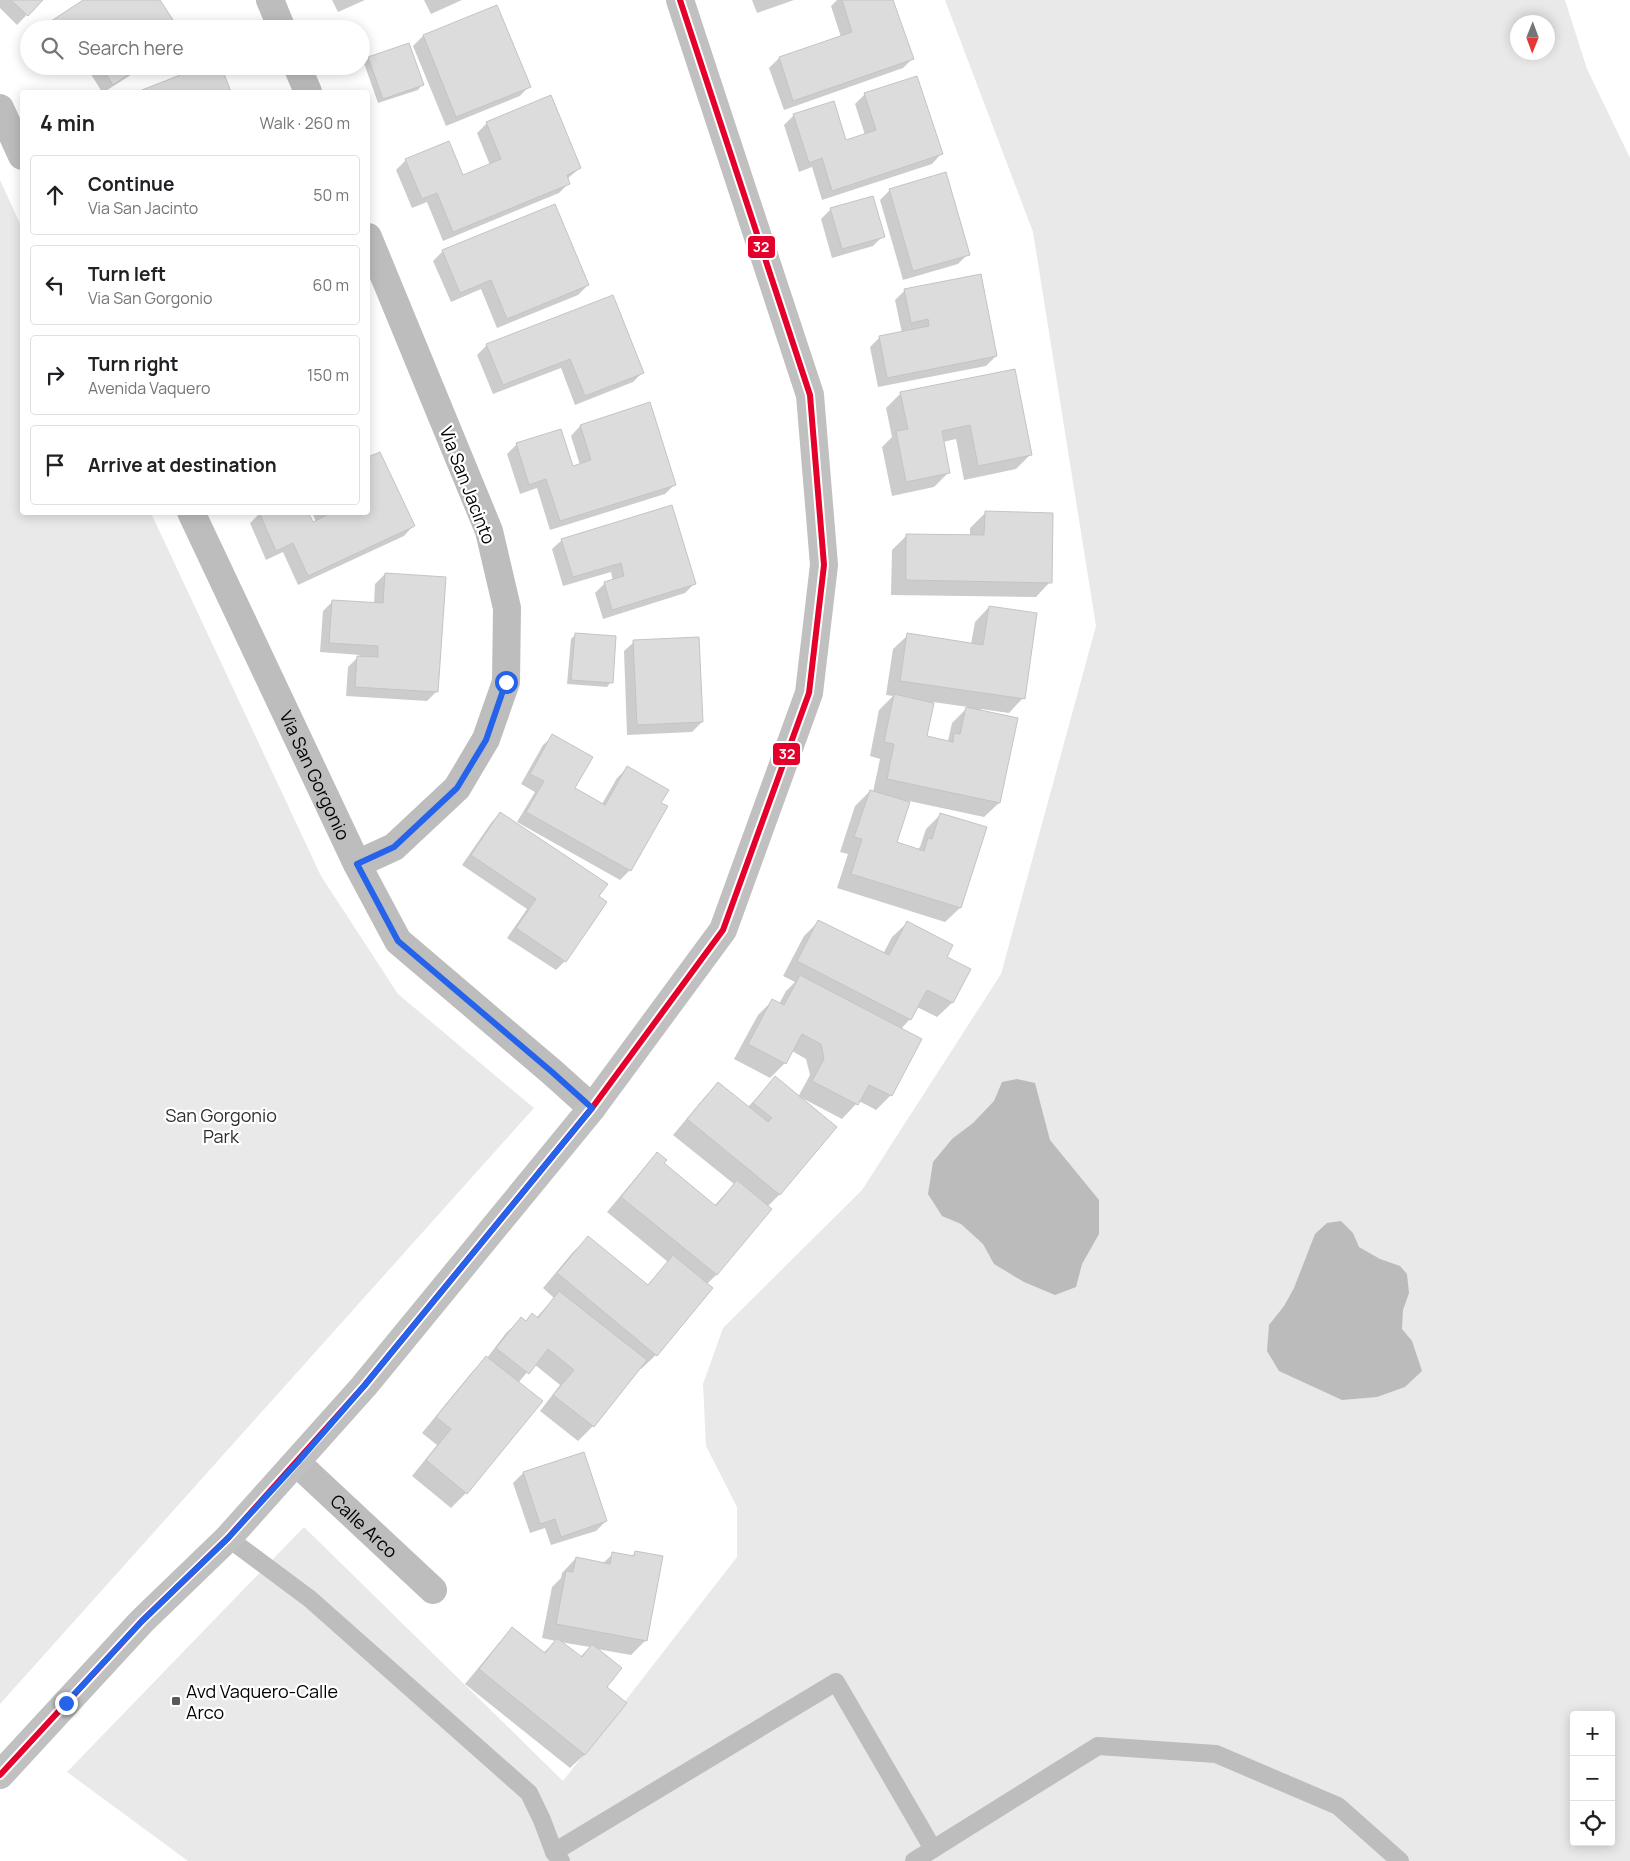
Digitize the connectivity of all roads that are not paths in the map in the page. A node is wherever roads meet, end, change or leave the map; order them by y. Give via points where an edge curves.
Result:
1 (270, 0) edge
2 (680, 0) edge
3 (278, 20) edge
4 (301, 75) edge
5 (307, 90) edge
6 (0, 108) edge
7 (20, 152) edge
8 (370, 242) edge
9 (192, 515) edge
10 (357, 864) junction
11 (592, 1108) junction
12 (297, 1463) junction
13 (228, 1538) junction
14 (433, 1590) dead end
15 (0, 1775) edge
16 (933, 1849) junction
17 (557, 1856) edge
18 (914, 1861) edge
19 (1400, 1861) edge

1 - 3 street
2 - 11 main road via 810,395 824,564 809,693 724,930
4 - 5 street
6 - 7 street
8 - 10 street, Via San Jacinto via 489,531 507,608 506,682 486,740 457,788 394,847
9 - 10 street, Via San Gorgonio
10 - 11 street, Via San Gorgonio via 398,941
11 - 12 main road via 400,1343
12 - 13 main road
12 - 14 street, Calle Arco
13 - 15 main road via 142,1621
13 - 17 lane via 310,1599 529,1794
16 - 17 lane via 836,1682
16 - 18 lane
16 - 19 lane via 1098,1746 1216,1754 1338,1806

